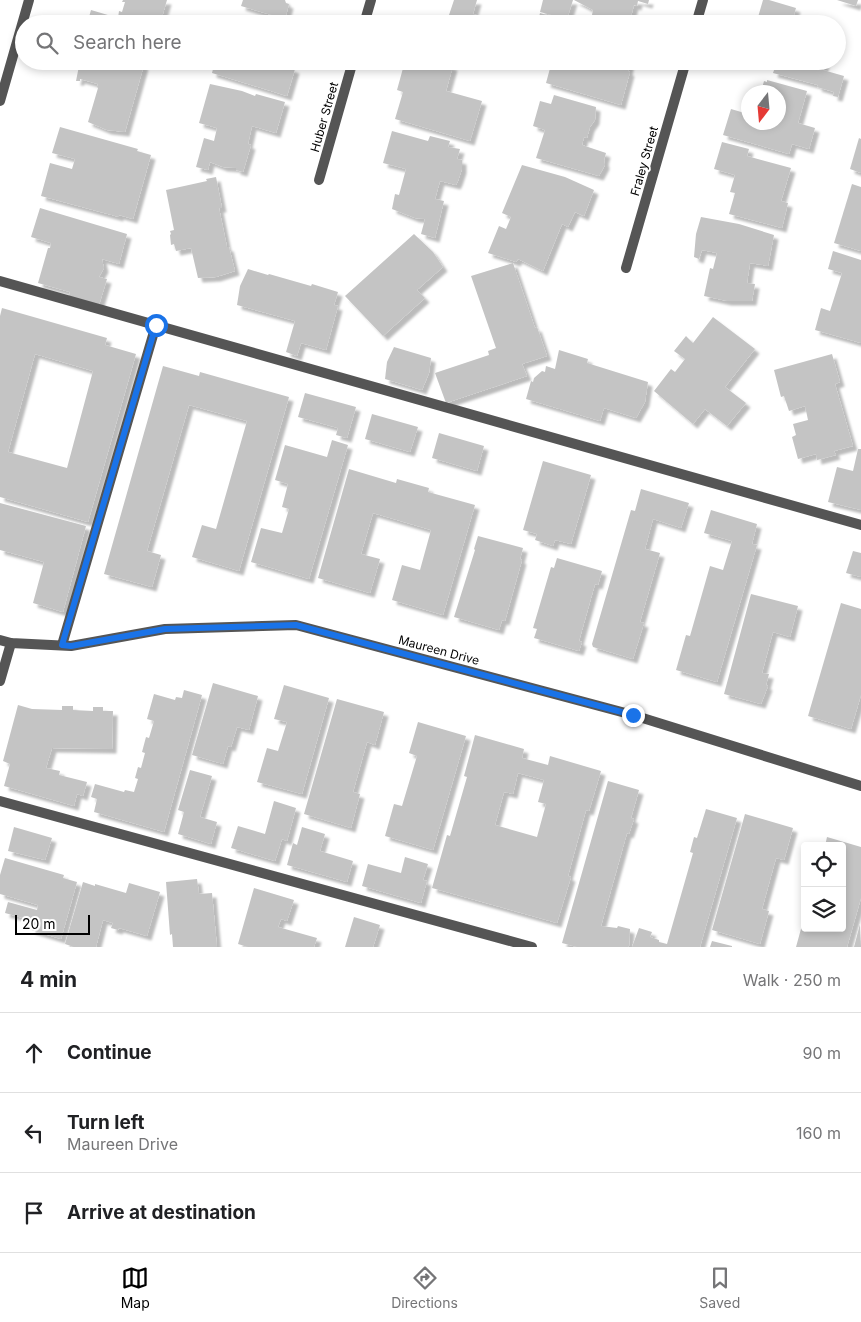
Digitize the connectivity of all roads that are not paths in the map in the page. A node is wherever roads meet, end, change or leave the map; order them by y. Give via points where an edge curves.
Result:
1 (29, 0) edge
2 (371, 0) edge
3 (703, 0) edge
4 (25, 15) edge
5 (367, 15) edge
6 (699, 15) edge
7 (15, 49) edge
8 (350, 70) edge
9 (683, 70) edge
10 (0, 101) edge
11 (319, 180) dead end
12 (626, 268) dead end
13 (0, 281) edge
14 (156, 325) junction
15 (861, 524) edge
16 (0, 640) edge
17 (11, 643) junction
18 (62, 645) junction
19 (0, 681) edge
20 (861, 786) edge
21 (0, 801) edge
22 (532, 947) edge

1 - 4 street
2 - 5 street
3 - 6 street
7 - 10 street
8 - 11 street, Huber Street
9 - 12 street, Fraley Street
13 - 14 street
14 - 15 street
14 - 18 street
16 - 17 street, Maureen Drive
17 - 18 street, Maureen Drive
17 - 19 street
18 - 20 street, Maureen Drive via 165,629 296,625 633,715
21 - 22 street

